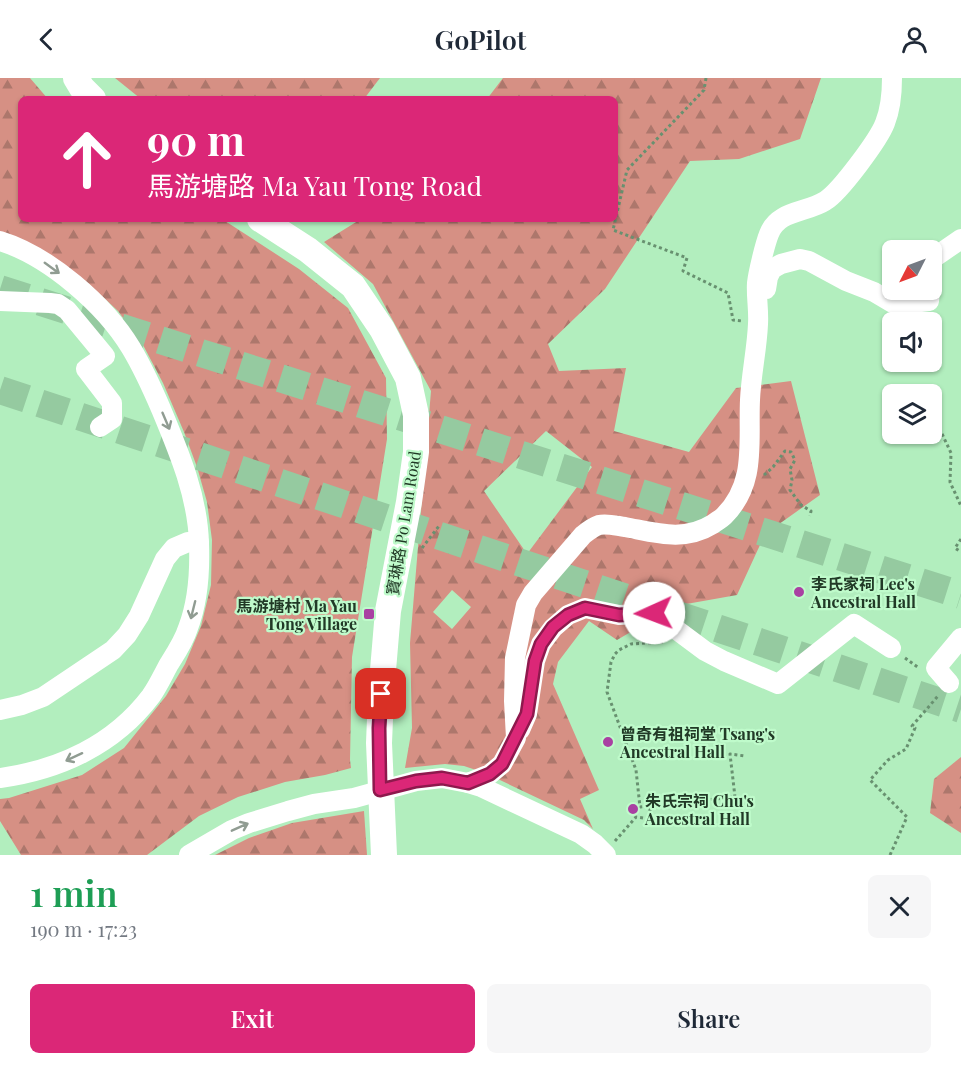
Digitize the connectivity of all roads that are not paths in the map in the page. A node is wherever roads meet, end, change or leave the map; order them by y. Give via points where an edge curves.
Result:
1 (76, 78) edge
2 (892, 78) edge
3 (91, 96) edge
4 (265, 222) edge
5 (961, 239) edge
6 (0, 241) edge
7 (942, 252) edge
8 (882, 297) edge
9 (888, 300) edge
10 (928, 300) edge
11 (0, 301) edge
12 (105, 314) junction
13 (758, 324) junction
14 (84, 332) junction
15 (100, 428) dead end
16 (199, 542) junction
17 (961, 638) edge
18 (891, 648) road end
19 (949, 683) road end
20 (0, 710) edge
21 (516, 738) junction
22 (0, 778) edge
23 (468, 783) junction
24 (380, 790) junction
25 (609, 849) edge
26 (189, 855) edge
27 (384, 855) edge

1 - 3 main road
2 - 13 street via 885,123 837,191 816,206 782,217 769,233 757,282
4 - 24 main road, 寶琳路 Po Lam Road via 353,286 408,378 416,415 416,452 385,637 379,728
5 - 7 street
6 -> 12 street via 47,263
8 - 13 street via 800,259 772,269
9 - 10 street via 896,305
11 - 14 street via 58,304
12 - 14 street
12 -> 16 street via 130,347 172,435 195,504
13 - 21 street via 750,399 750,457 738,499 723,517 686,535 609,524 583,535 526,605 515,658
14 - 15 street via 105,356 86,369 112,403 112,419
16 - 20 street via 174,548 165,559 139,616 113,650 43,697
16 -> 22 street via 199,587 188,629 138,712 108,738 74,758
17 - 19 street via 936,668
18 - 21 street via 854,624 778,684 705,651 654,613 619,615 585,608 553,627 541,644 527,714
21 - 23 street via 502,764
23 - 24 street via 442,778
23 - 25 street
26 -> 24 street via 249,823
24 - 27 main road, 寶琳路 Po Lam Road

